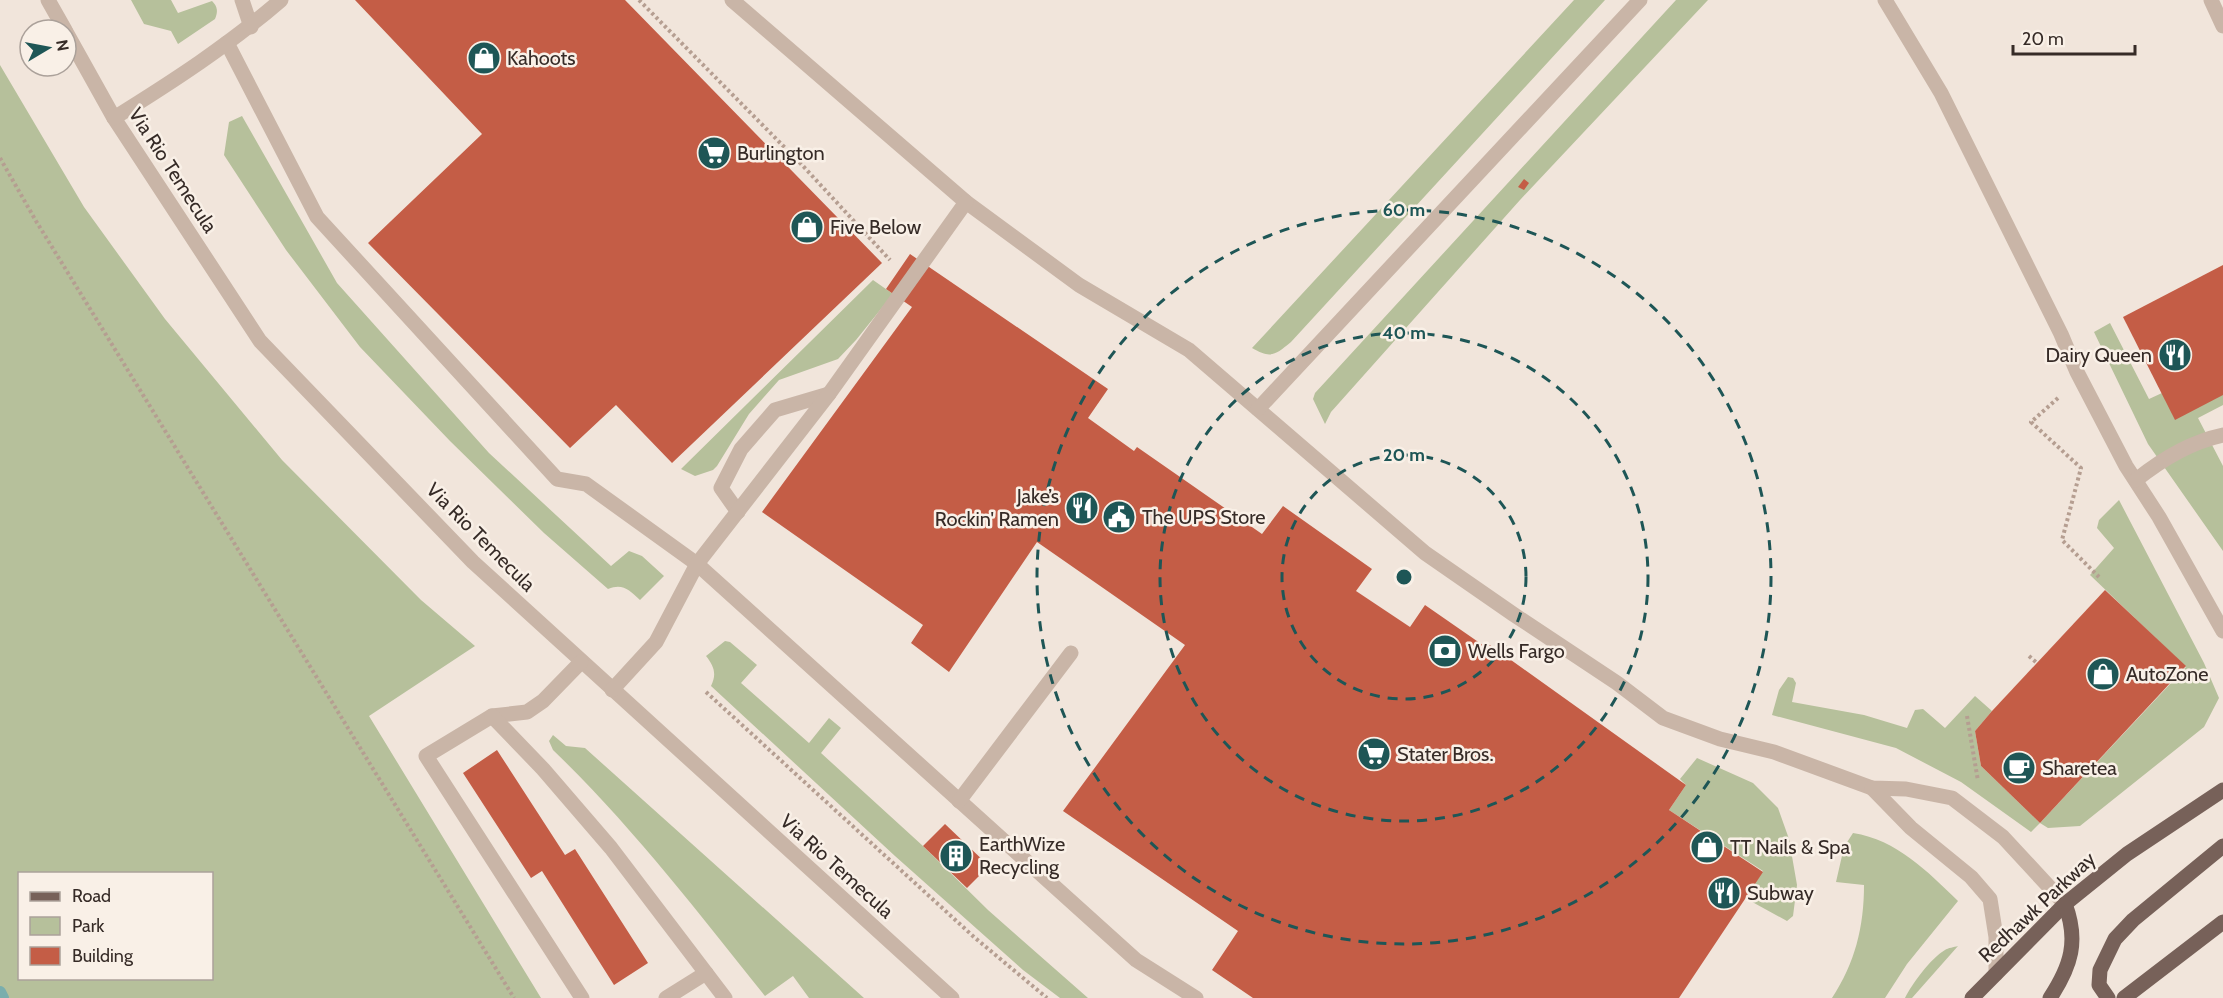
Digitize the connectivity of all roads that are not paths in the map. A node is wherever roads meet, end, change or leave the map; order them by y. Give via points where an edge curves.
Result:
1 (48, 0) edge
2 (242, 0) edge
3 (281, 0) edge
4 (732, 0) edge
5 (1640, 0) edge
6 (1885, 0) edge
7 (2211, 0) edge
8 (58, 18) edge
9 (2223, 26) edge
10 (251, 27) junction
11 (227, 43) junction
12 (78, 54) edge
13 (114, 118) junction
14 (966, 202) junction
15 (829, 394) junction
16 (1258, 409) junction
17 (2223, 435) edge
18 (2136, 480) junction
19 (738, 512) junction
20 (698, 564) junction
21 (2223, 631) edge
22 (1071, 653) dead end
23 (581, 662) junction
24 (612, 690) junction
25 (492, 716) junction
26 (1872, 788) junction
27 (2223, 790) edge
28 (960, 801) junction
29 (2223, 846) edge
30 (2065, 904) junction
31 (2223, 922) edge
32 (706, 973) junction
33 (1995, 974) junction
34 (582, 998) edge
35 (666, 998) edge
36 (725, 998) edge
37 (952, 998) edge
38 (1196, 998) edge
39 (1972, 998) edge
40 (2050, 998) edge
41 (2108, 998) edge
42 (2124, 998) edge

1 - 8 street, Via Rio Temecula
2 - 10 street
3 - 10 street
4 - 14 street
5 - 16 street
6 - 18 street via 1941,93 2077,372
7 - 9 street
10 - 11 street
11 - 13 street
11 - 20 street via 317,217 556,479 586,484
12 - 13 street, Via Rio Temecula
13 - 23 street, Via Rio Temecula via 260,341 474,562
14 - 15 street
14 - 16 street via 1079,285 1189,350
15 - 19 street
15 - 19 street via 775,410 741,450 721,488
16 - 26 street via 1425,553 1663,718 1720,739 1774,752
17 - 18 street via 2160,461
18 - 21 street
19 - 20 street
20 - 24 street via 656,642
20 - 28 street
22 - 28 street
23 - 24 street, Via Rio Temecula
23 - 25 street via 527,712
24 - 37 street, Via Rio Temecula
25 - 32 street via 610,848
25 - 34 street via 426,756
26 - 30 street via 1906,789 1952,798 2003,837
26 - 33 street via 1911,828 1971,877 1990,899 1996,937
27 - 30 main road, Redhawk Parkway via 2127,854
28 - 38 street via 1136,960
29 - 41 main road via 2115,939 2100,969 2099,985
30 - 33 main road, Redhawk Parkway
30 - 40 main road via 2072,921 2073,941 2069,963
31 - 42 main road
32 - 35 street
32 - 36 street
33 - 39 main road, Redhawk Parkway

